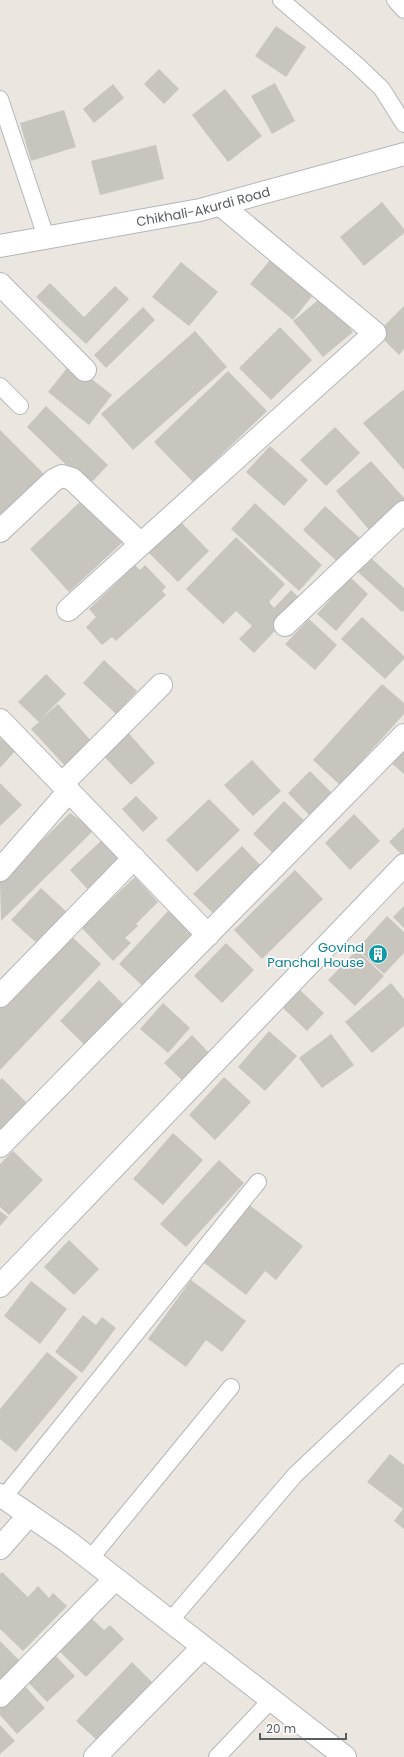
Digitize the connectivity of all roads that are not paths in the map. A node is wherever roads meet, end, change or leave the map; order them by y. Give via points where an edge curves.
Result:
1 (281, 0) edge
2 (395, 0) edge
3 (404, 10) edge
4 (0, 99) edge
5 (404, 124) edge
6 (404, 154) edge
7 (221, 205) junction
8 (46, 237) junction
9 (0, 246) edge
10 (0, 284) edge
11 (85, 370) dead end
12 (0, 386) edge
13 (20, 406) dead end
14 (404, 512) edge
15 (0, 531) edge
16 (141, 544) junction
17 (68, 610) dead end
18 (285, 625) dead end
19 (161, 685) dead end
20 (0, 720) edge
21 (404, 735) edge
22 (65, 788) junction
23 (134, 858) junction
24 (404, 865) edge
25 (0, 870) edge
26 (208, 935) junction
27 (0, 996) edge
28 (0, 1146) edge
29 (258, 1182) dead end
30 (0, 1286) edge
31 (404, 1372) edge
32 (230, 1387) dead end
33 (2, 1496) edge
34 (29, 1515) junction
35 (0, 1548) edge
36 (90, 1559) junction
37 (115, 1579) junction
38 (170, 1621) junction
39 (203, 1647) junction
40 (0, 1696) edge
41 (271, 1700) junction
42 (95, 1757) edge
43 (217, 1757) edge
44 (345, 1757) edge

1 - 5 lane via 382,89
2 - 3 lane
4 - 8 lane
6 - 7 street, Chikhali-Akurdi Road
7 - 8 street, Chikhali-Akurdi Road
7 - 16 street via 375,333
8 - 9 street, Chikhali-Akurdi Road
10 - 11 street
12 - 13 lane
14 - 18 street
15 - 16 street via 54,480 62,476 72,479
16 - 17 street
19 - 22 street
20 - 22 street
21 - 26 street
22 - 23 street
22 - 25 street
23 - 26 street
23 - 27 street
24 - 30 street
26 - 28 street
29 - 33 lane
31 - 38 lane via 295,1475
32 - 36 lane
33 - 34 street
34 - 35 street
34 - 36 street
36 - 37 street
37 - 38 street
37 - 40 street
38 - 39 street
39 - 41 street
39 - 42 street
41 - 43 lane
41 - 44 street

